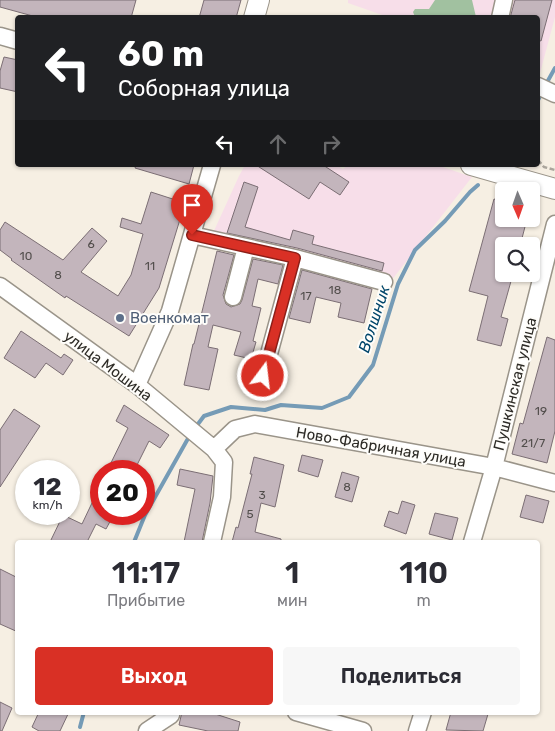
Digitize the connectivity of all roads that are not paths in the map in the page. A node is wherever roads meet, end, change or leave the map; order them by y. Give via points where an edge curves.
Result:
1 (259, 0) edge
2 (504, 0) edge
3 (255, 15) edge
4 (501, 15) edge
5 (0, 36) edge
6 (15, 40) edge
7 (540, 87) edge
8 (555, 94) edge
9 (211, 167) edge
10 (478, 167) edge
11 (555, 189) edge
12 (555, 224) edge
13 (192, 235) junction
14 (246, 247) junction
15 (295, 258) junction
16 (384, 282) dead end
17 (0, 286) edge
18 (233, 297) dead end
19 (263, 376) dead end
20 (137, 385) junction
21 (214, 449) junction
22 (494, 467) junction
23 (555, 484) edge
24 (212, 540) edge
25 (473, 540) edge
26 (307, 715) edge
27 (422, 715) edge
28 (170, 720) edge
29 (147, 731) edge
30 (363, 731) edge
31 (417, 731) edge

1 - 3 main road
2 - 4 street
5 - 6 street
7 - 8 street
9 - 13 street
10 - 11 main road
12 - 22 street, Пушкинская улица
13 - 14 street
13 - 20 street via 170,311
14 - 15 street
14 - 18 street
15 - 16 street
15 - 19 street
17 - 20 street, улица Мошина
20 - 21 street, улица Мошина
21 - 22 street, Ново-Фабричная улица via 235,429 255,424
21 - 24 street via 224,462 222,497
22 - 23 street, Ново-Фабричная улица
22 - 25 street, Пушкинская улица
26 - 30 street
27 - 31 street
28 - 29 street

